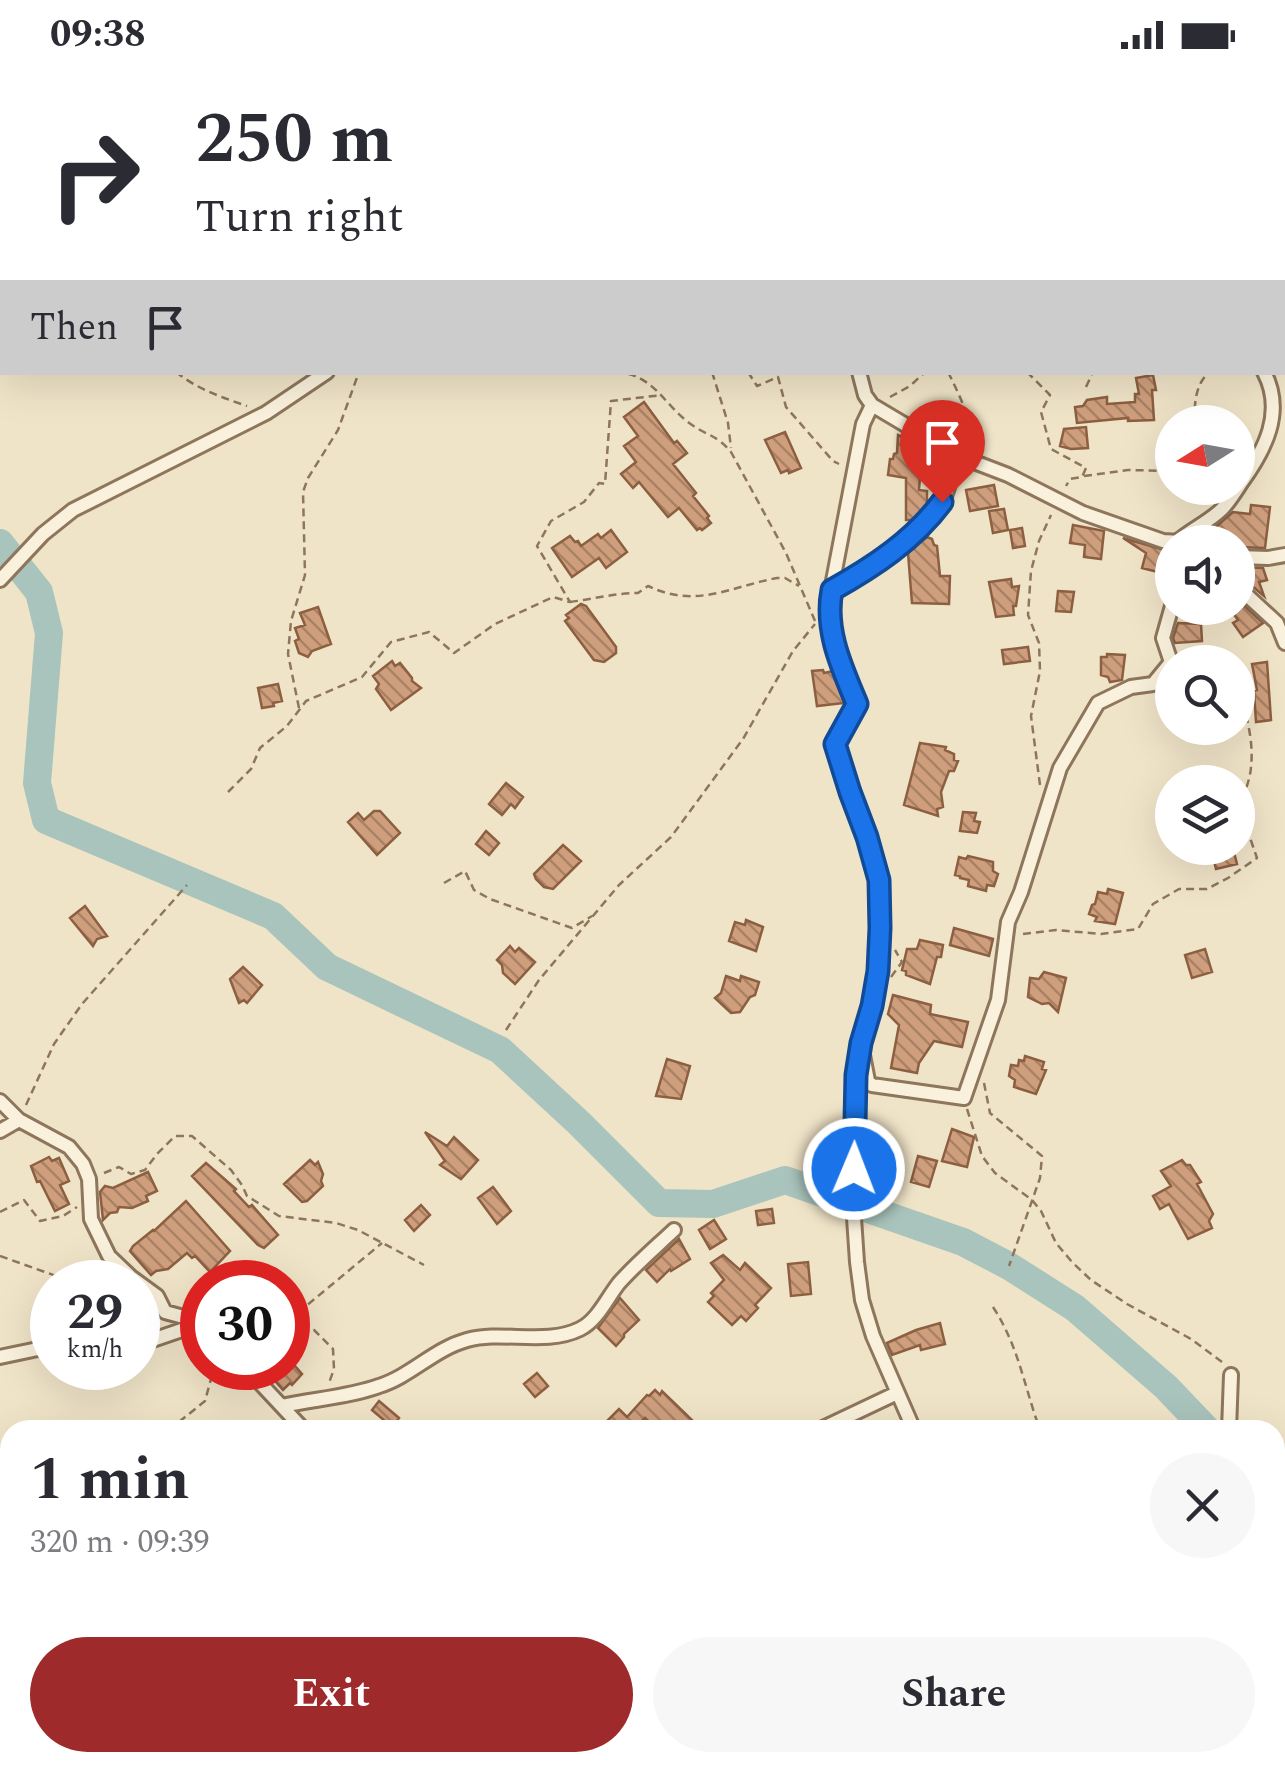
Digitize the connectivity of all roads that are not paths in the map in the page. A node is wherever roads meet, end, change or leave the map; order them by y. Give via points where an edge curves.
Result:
1 (323, 375) edge
2 (860, 375) edge
3 (1265, 375) edge
4 (872, 406) junction
5 (956, 455) junction
6 (1200, 525) edge
7 (1155, 539) edge
8 (1285, 555) edge
9 (1255, 558) edge
10 (0, 580) edge
11 (832, 590) junction
12 (1255, 603) edge
13 (1284, 643) edge
14 (1155, 681) edge
15 (861, 1043) junction
16 (0, 1101) edge
17 (18, 1120) junction
18 (0, 1131) edge
19 (674, 1230) dead end
20 (180, 1316) edge
21 (30, 1351) edge
22 (0, 1357) edge
23 (1231, 1375) road end
24 (267, 1390) edge
25 (898, 1393) junction
26 (282, 1406) junction
27 (295, 1420) edge
28 (840, 1420) edge
29 (910, 1420) edge
30 (1229, 1420) edge

1 - 10 street via 266,412 72,510
2 - 4 street
3 - 6 street via 1273,419 1264,450 1223,508
4 - 5 street
4 - 11 street
5 - 7 street
5 - 11 street via 930,518
8 - 9 street
11 - 15 street via 828,607 837,656 857,704 835,744 879,880 878,971
12 - 13 street via 1277,622
14 - 15 street via 1098,703 1060,768 1008,922 998,1000 964,1098 872,1086
15 - 25 street via 853,1203 857,1262 867,1318
16 - 17 street
17 - 18 street
17 - 20 street via 69,1146 89,1179 90,1219 108,1256 158,1296 165,1312
19 - 26 street via 578,1330 472,1338 380,1386
21 - 22 street
23 - 30 street
24 - 26 street
25 - 28 street
25 - 29 street
26 - 27 street

